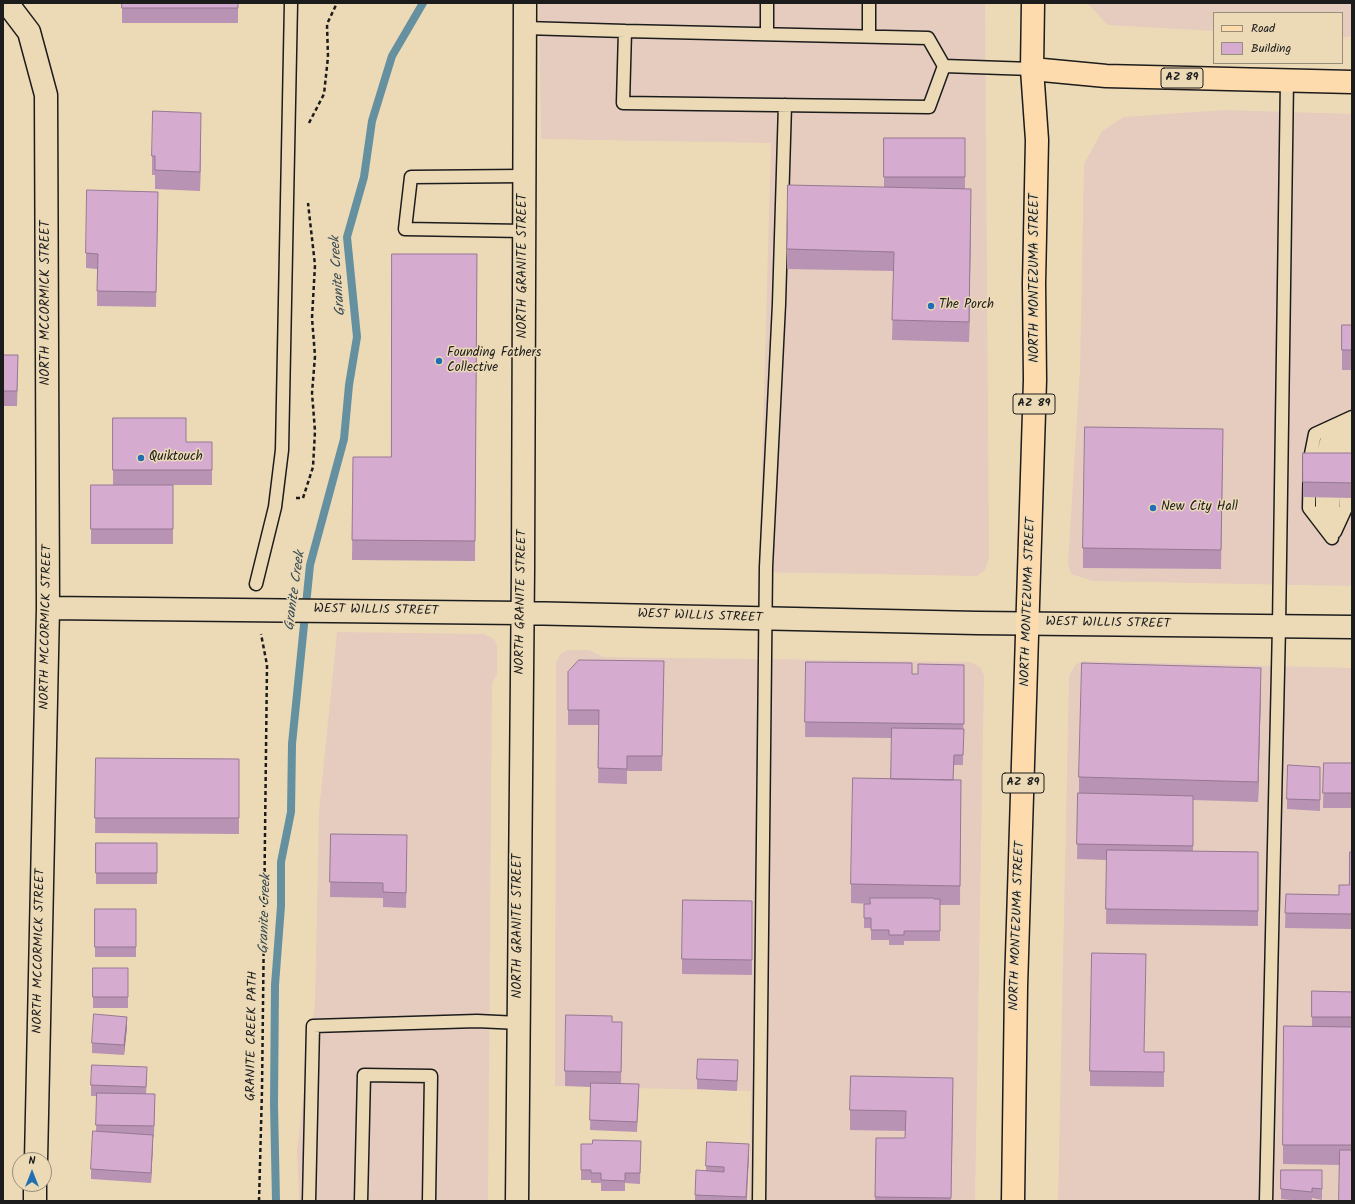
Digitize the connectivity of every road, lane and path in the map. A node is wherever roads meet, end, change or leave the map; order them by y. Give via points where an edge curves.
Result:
1 (7, 3) edge
2 (291, 3) edge
3 (337, 3) edge
4 (525, 3) edge
5 (767, 3) edge
6 (869, 3) edge
7 (1033, 3) edge
8 (525, 28) junction
9 (625, 31) junction
10 (767, 34) junction
11 (869, 36) junction
12 (944, 66) junction
13 (1032, 70) junction
14 (1352, 70) edge
15 (1287, 80) junction
16 (1342, 81) edge
17 (785, 105) junction
18 (308, 125) dead end
19 (524, 176) junction
20 (524, 231) junction
21 (1352, 419) edge
22 (256, 584) dead end
23 (48, 608) junction
24 (521, 612) junction
25 (765, 619) junction
26 (1028, 622) junction
27 (1279, 626) junction
28 (1352, 627) edge
29 (260, 632) dead end
30 (518, 1023) junction
31 (36, 1152) edge
32 (259, 1201) edge
33 (309, 1201) edge
34 (361, 1201) edge
35 (429, 1201) edge
36 (517, 1201) edge
37 (758, 1201) edge
38 (1013, 1201) edge
39 (1266, 1201) edge

1 - 23 street, NORTH MCCORMICK STREET via 29,32 46,94
2 - 22 lane via 282,450 275,507
3 - 18 path via 327,24 328,56 324,94
4 - 8 street, NORTH GRANITE STREET
5 - 10 lane
6 - 11 lane
7 - 13 main road, NORTH MONTEZUMA STREET
8 - 9 lane
8 - 19 street, NORTH GRANITE STREET
9 - 10 lane
9 - 17 lane via 623,103
10 - 11 lane
11 - 12 lane via 928,38
12 - 13 lane
12 - 17 lane via 929,107
13 - 15 main road, AZ 89 via 1106,76
13 - 26 main road, NORTH MONTEZUMA STREET / AZ 89 via 1037,140 1035,380
14 - 16 lane
15 - 16 main road, AZ 89
15 - 27 lane
17 - 25 lane
19 - 20 street, NORTH GRANITE STREET
19 - 20 lane via 411,177 405,229
20 - 24 street, NORTH GRANITE STREET
21 - 21 lane via 1327,437 1322,459 1322,508 1332,538 1346,508 1347,446
23 - 24 street, WEST WILLIS STREET
23 - 31 street, NORTH MCCORMICK STREET
24 - 25 street, WEST WILLIS STREET
24 - 30 street, NORTH GRANITE STREET
25 - 26 street, WEST WILLIS STREET
25 - 37 lane
26 - 27 street, WEST WILLIS STREET
26 - 38 main road, NORTH MONTEZUMA STREET / AZ 89 via 1016,987
27 - 28 street, WEST WILLIS STREET
27 - 39 lane
29 - 32 path, GRANITE CREEK PATH via 267,665
30 - 33 lane via 477,1021 313,1026
30 - 36 street, NORTH GRANITE STREET
34 - 35 lane via 364,1075 431,1076

